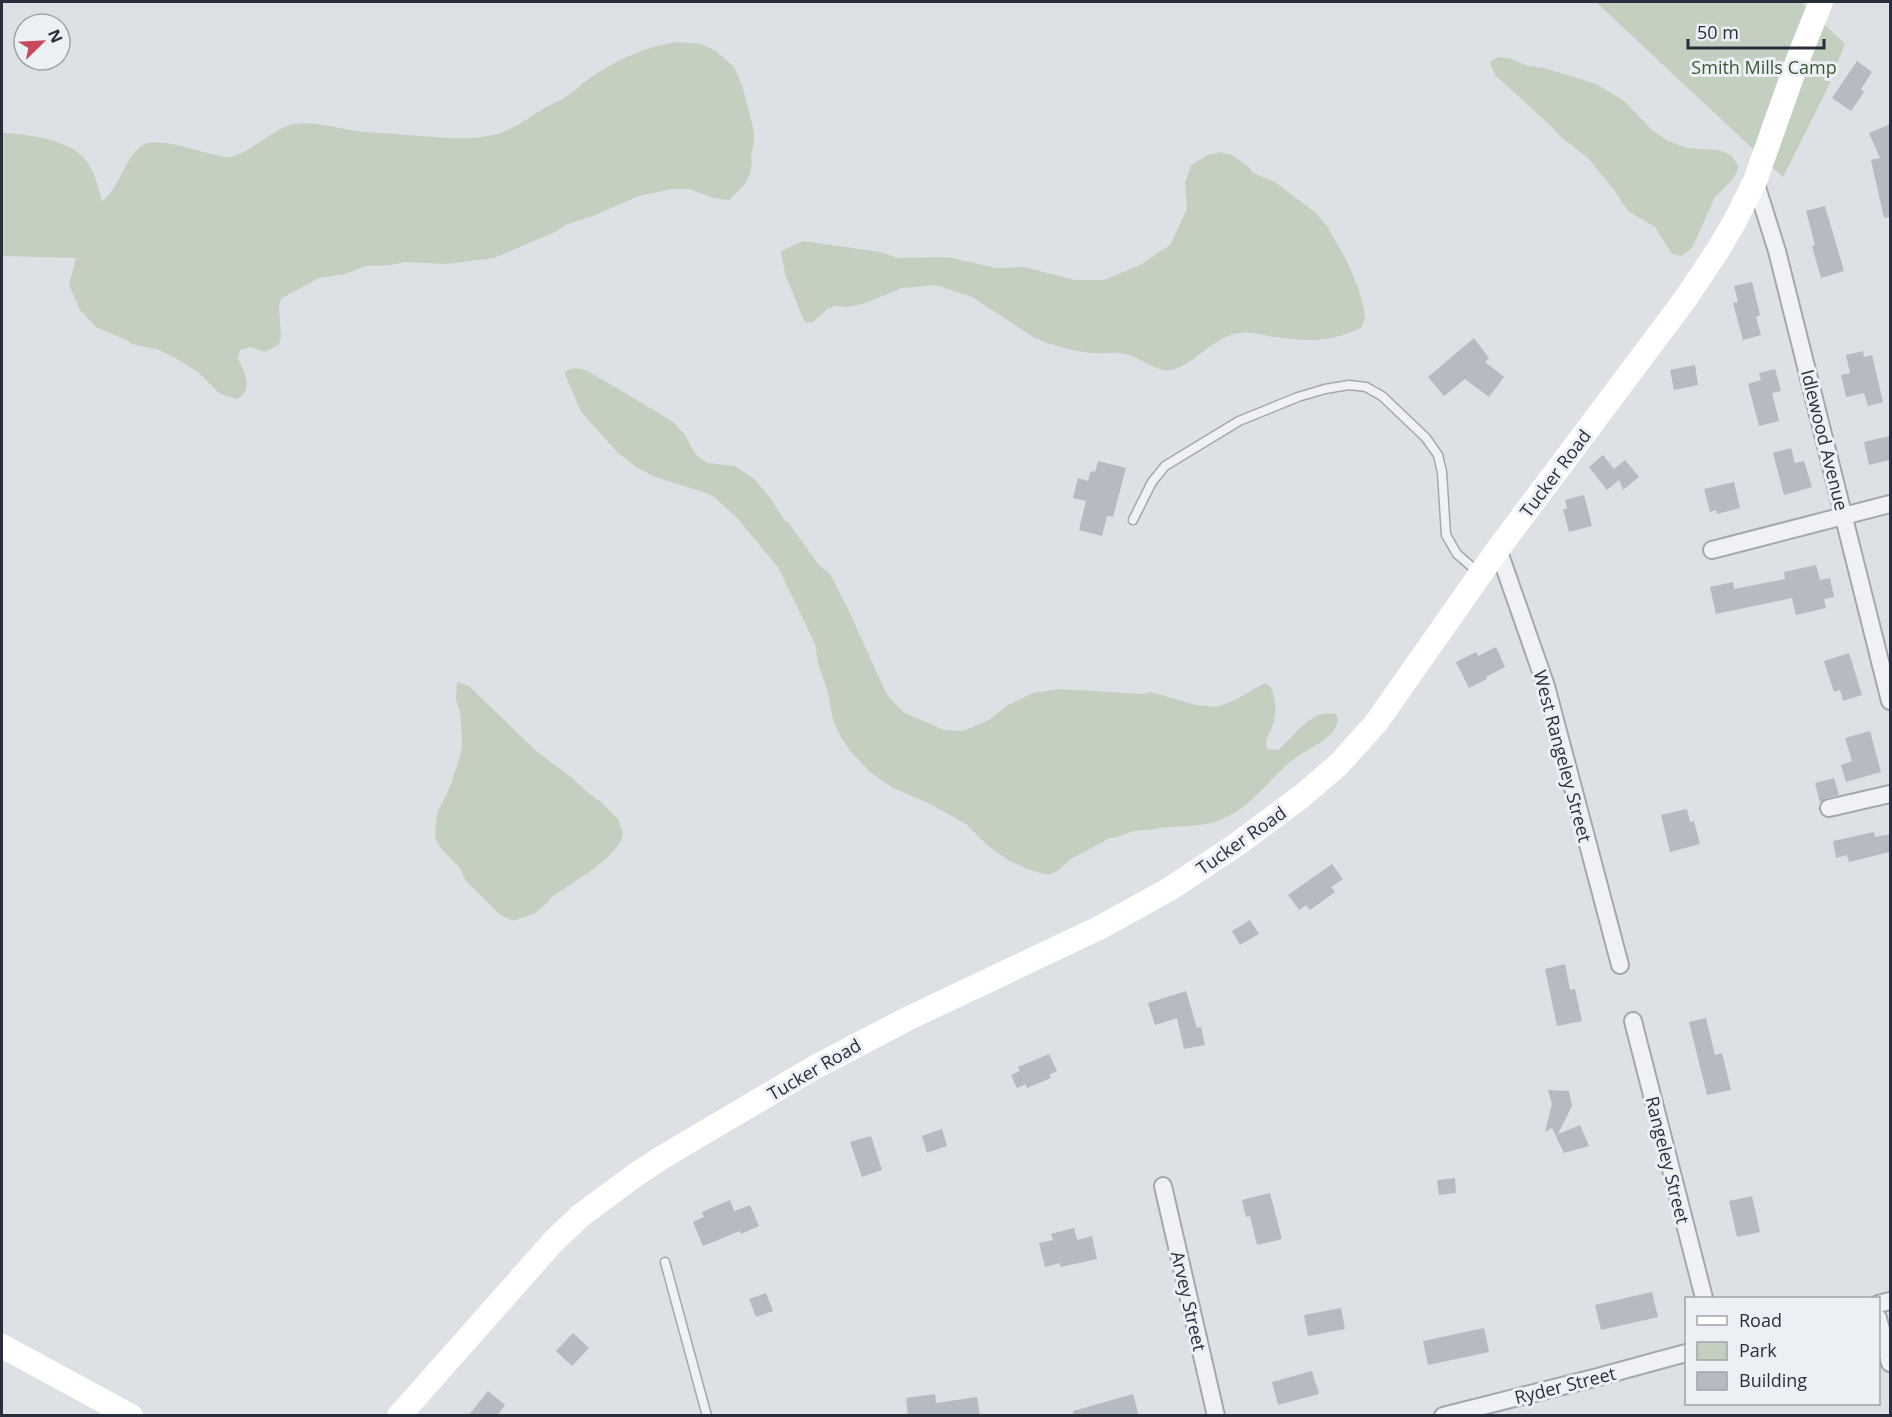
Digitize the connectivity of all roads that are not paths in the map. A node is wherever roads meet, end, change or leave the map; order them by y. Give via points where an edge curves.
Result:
1 (1821, 2) edge
2 (1755, 181) junction
3 (1890, 504) edge
4 (1844, 515) junction
5 (1133, 520) dead end
6 (1498, 549) junction
7 (1712, 550) dead end
8 (1480, 574) junction
9 (1890, 701) edge
10 (1890, 794) edge
11 (1829, 808) dead end
12 (1620, 965) dead end
13 (1633, 1021) dead end
14 (1163, 1186) dead end
15 (665, 1262) dead end
16 (1703, 1297) edge
17 (1880, 1326) edge
18 (2, 1346) edge
19 (1685, 1353) edge
20 (1890, 1363) edge
21 (131, 1416) edge
22 (399, 1416) edge
23 (707, 1416) edge
24 (1216, 1416) edge
25 (1443, 1416) edge

1 - 2 main road, Tucker Road
2 - 4 street, Idlewood Avenue via 1777,251
2 - 6 main road, Tucker Road via 1736,221 1686,298
3 - 4 street
4 - 7 street
4 - 9 street, Idlewood Avenue
5 - 8 lane via 1152,482 1165,466 1239,421 1325,389 1366,387 1382,396 1438,455 1446,535 1457,554
6 - 8 main road, Tucker Road
6 - 12 street, West Rangeley Street via 1546,686
8 - 22 main road, Tucker Road via 1376,723 1338,765 1302,796 1204,867 1131,912 865,1040 634,1176 580,1216 552,1243
10 - 11 street
13 - 16 street, Rangeley Street
14 - 24 street, Arvey Street
15 - 23 lane
17 - 20 street
18 - 21 main road
19 - 25 street, Ryder Street

